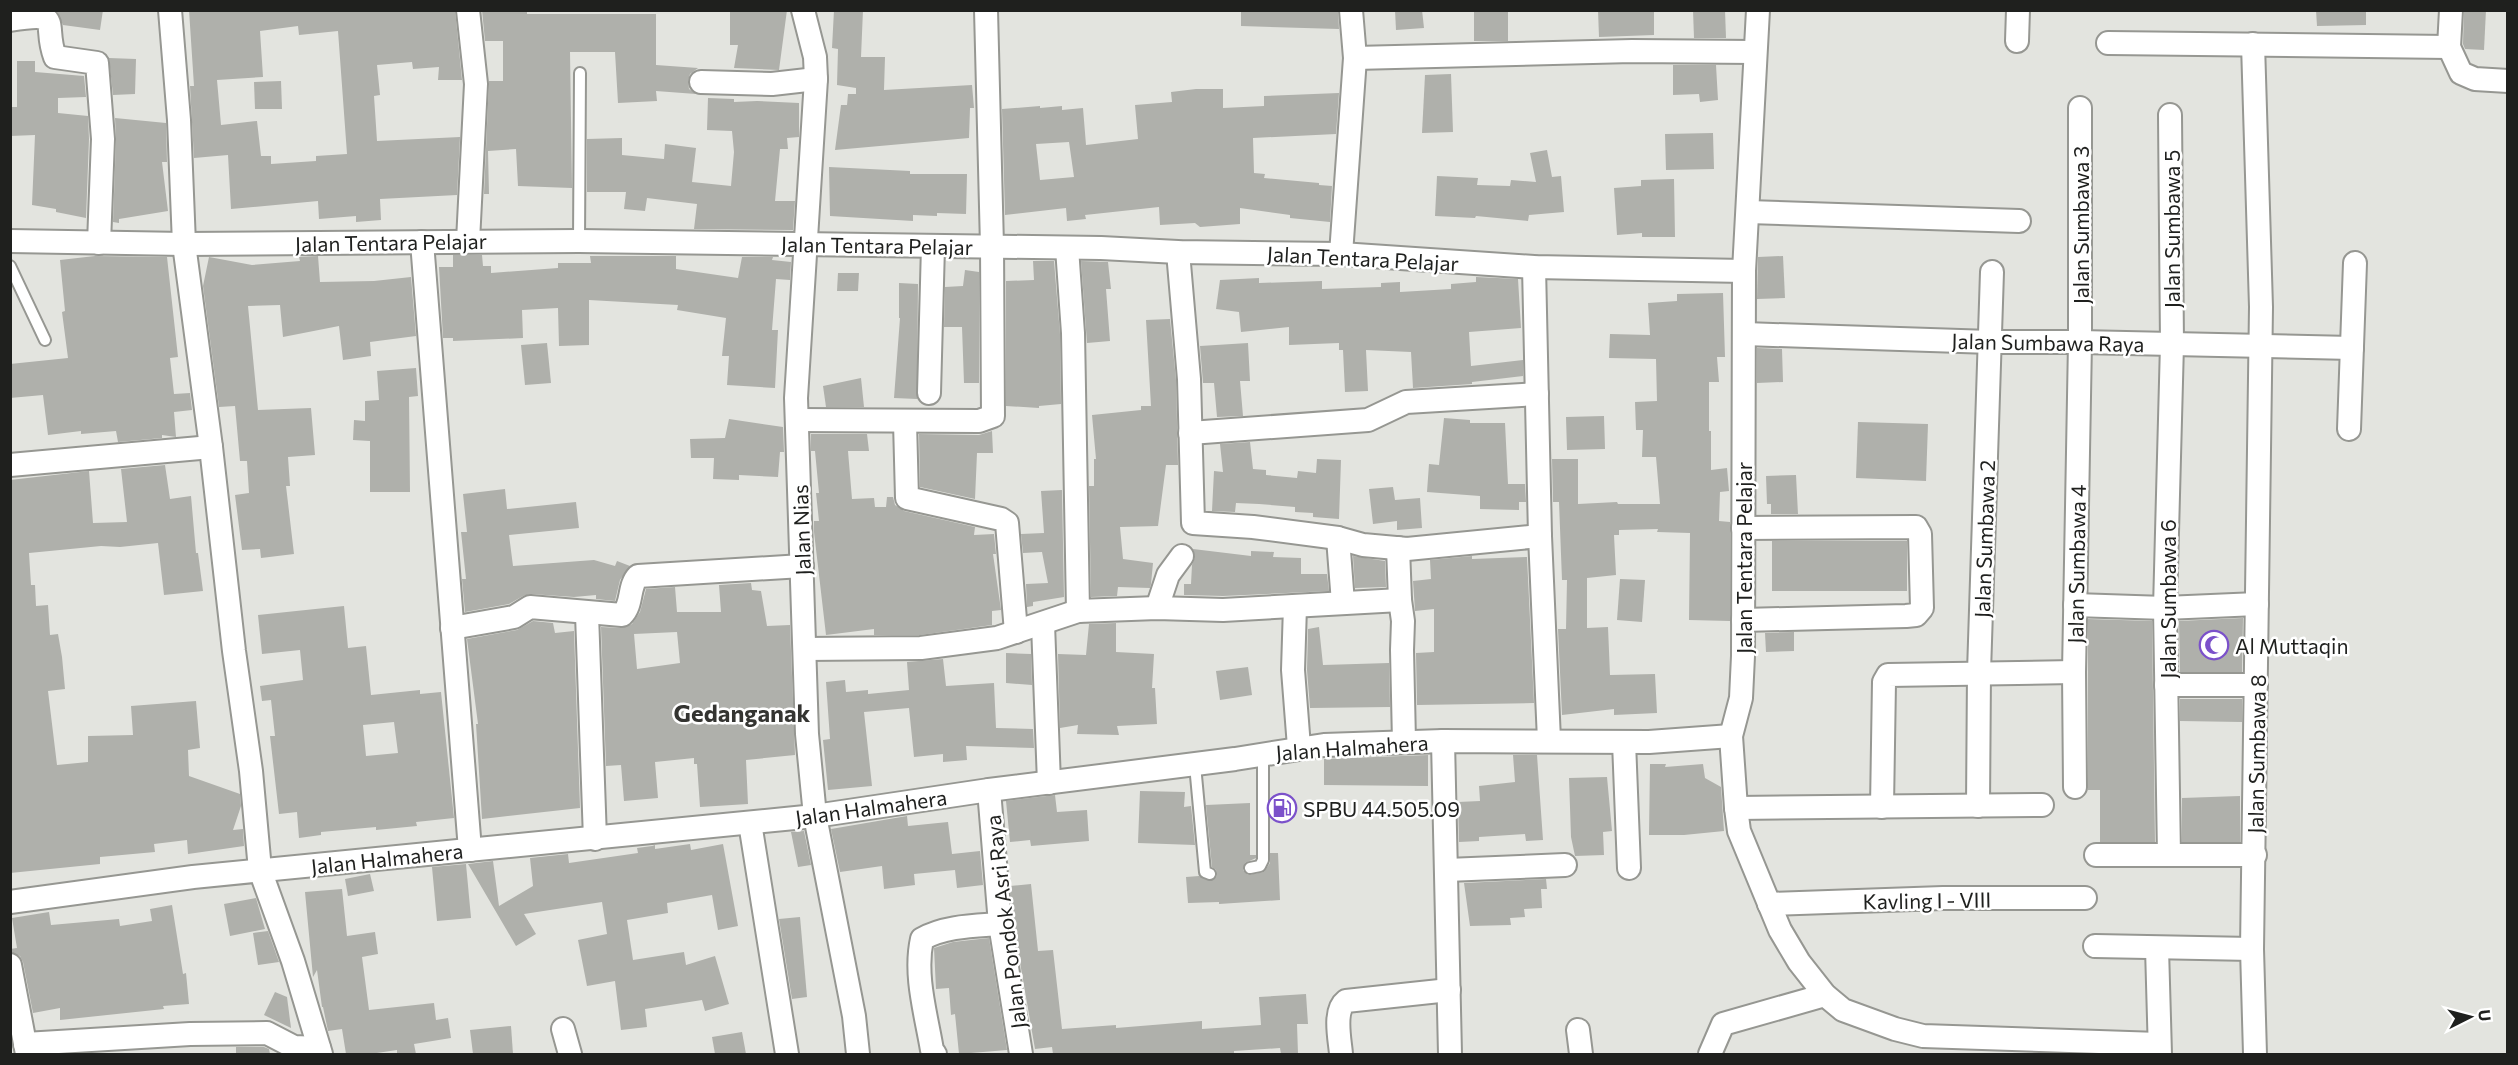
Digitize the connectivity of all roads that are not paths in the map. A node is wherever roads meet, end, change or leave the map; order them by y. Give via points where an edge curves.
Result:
1 (170, 10) edge
2 (468, 10) edge
3 (803, 10) edge
4 (986, 10) edge
5 (1351, 10) edge
6 (1758, 10) edge
7 (2018, 10) edge
8 (2451, 10) edge
9 (10, 20) edge
10 (2017, 41) dead end
11 (2108, 43) dead end
12 (2253, 44) junction
13 (2449, 47) junction
14 (1755, 52) junction
15 (1355, 58) junction
16 (580, 73) dead end
17 (816, 79) junction
18 (2508, 81) edge
19 (701, 82) dead end
20 (2080, 108) dead end
21 (2170, 115) dead end
22 (1748, 212) junction
23 (2019, 221) dead end
24 (468, 241) junction
25 (579, 241) junction
26 (10, 242) edge
27 (422, 242) junction
28 (99, 243) junction
29 (184, 244) junction
30 (806, 245) junction
31 (933, 246) junction
32 (992, 246) junction
33 (1067, 248) junction
34 (1178, 252) junction
35 (1341, 254) junction
36 (2355, 263) dead end
37 (10, 267) edge
38 (1534, 267) junction
39 (1744, 271) junction
40 (1992, 272) dead end
41 (1745, 334) junction
42 (45, 340) dead end
43 (1991, 342) junction
44 (2080, 342) junction
45 (2172, 344) junction
46 (2261, 346) junction
47 (2352, 348) junction
48 (929, 393) dead end
49 (1537, 394) junction
50 (797, 420) junction
51 (905, 422) junction
52 (2349, 429) dead end
53 (1190, 433) junction
54 (211, 447) junction
55 (10, 465) edge
56 (1743, 528) junction
57 (1540, 536) junction
58 (1338, 538) junction
59 (1398, 548) junction
60 (1182, 556) dead end
61 (802, 566) junction
62 (1400, 600) junction
63 (1343, 603) junction
64 (2257, 604) junction
65 (2075, 605) junction
66 (1295, 606) junction
67 (1157, 608) junction
68 (2164, 608) junction
69 (1078, 611) junction
70 (587, 614) junction
71 (1743, 620) junction
72 (1043, 624) junction
73 (452, 628) junction
74 (1016, 632) junction
75 (805, 649) junction
76 (1979, 672) junction
77 (2074, 672) junction
78 (2166, 685) junction
79 (2256, 685) junction
80 (1731, 736) junction
81 (1549, 740) junction
82 (1443, 741) junction
83 (1404, 742) junction
84 (1624, 742) junction
85 (1299, 747) junction
86 (1263, 754) junction
87 (1195, 765) junction
88 (1049, 783) junction
89 (2076, 787) dead end
90 (989, 790) junction
91 (2042, 805) dead end
92 (1978, 806) junction
93 (1882, 807) junction
94 (1736, 808) junction
95 (815, 816) junction
96 (750, 823) junction
97 (596, 839) junction
98 (470, 850) junction
99 (2096, 855) dead end
100 (2169, 855) junction
101 (2255, 855) junction
102 (1565, 865) dead end
103 (1250, 868) dead end
104 (1629, 868) dead end
105 (260, 870) junction
106 (1447, 870) junction
107 (1210, 873) dead end
108 (2085, 898) dead end
109 (10, 902) edge
110 (1769, 904) junction
111 (1000, 924) junction
112 (2095, 946) dead end
113 (2157, 948) junction
114 (2252, 949) junction
115 (10, 965) edge
116 (1449, 990) junction
117 (1825, 995) junction
118 (563, 1029) dead end
119 (1578, 1030) dead end
120 (1923, 1036) junction
121 (2072, 1048) edge
122 (26, 1049) edge
123 (2159, 1049) edge
124 (320, 1052) edge
125 (570, 1054) edge
126 (787, 1054) edge
127 (858, 1054) edge
128 (935, 1054) edge
129 (1021, 1054) edge
130 (1341, 1054) edge
131 (1450, 1054) edge
132 (1581, 1054) edge
133 (1710, 1054) edge
134 (1937, 1054) edge
135 (2256, 1054) edge

1 - 29 street
2 - 24 street via 476,84
3 - 17 street, Jalan Nias via 815,57
4 - 32 street
5 - 15 street
6 - 14 street, Jalan Tentara Pelajar
7 - 10 street
8 - 13 street
9 - 28 street via 35,16 46,20 51,25 55,57 97,63 103,139
11 - 12 street
12 - 13 street
12 - 46 street, Jalan Sumbawa 8
13 - 18 street via 2457,68 2466,77
14 - 15 street
14 - 22 street, Jalan Tentara Pelajar
15 - 35 street
16 - 25 lane
17 - 19 street via 772,84
17 - 30 street, Jalan Nias
20 - 44 street, Jalan Sumbawa 3
21 - 45 street, Jalan Sumbawa 5
22 - 23 street
22 - 39 street, Jalan Tentara Pelajar
24 - 25 street, Jalan Tentara Pelajar
24 - 27 street, Jalan Tentara Pelajar
25 - 30 street, Jalan Tentara Pelajar
26 - 28 street, Jalan Tentara Pelajar
27 - 29 street, Jalan Tentara Pelajar
27 - 73 street
28 - 29 street, Jalan Tentara Pelajar
29 - 54 street
30 - 31 street, Jalan Tentara Pelajar
30 - 50 street, Jalan Nias
31 - 32 street, Jalan Tentara Pelajar
31 - 48 street
32 - 33 street, Jalan Tentara Pelajar
32 - 51 street via 993,416 979,421
33 - 34 street, Jalan Tentara Pelajar
33 - 69 street via 1073,333
34 - 35 street, Jalan Tentara Pelajar
34 - 53 street
35 - 38 street, Jalan Tentara Pelajar
36 - 47 street
37 - 42 lane
38 - 39 street, Jalan Tentara Pelajar
38 - 49 street
39 - 41 street, Jalan Tentara Pelajar
40 - 43 street, Jalan Sumbawa 2
41 - 43 street, Jalan Sumbawa Raya
41 - 56 street, Jalan Tentara Pelajar
43 - 44 street, Jalan Sumbawa Raya
43 - 76 street, Jalan Sumbawa 2
44 - 45 street, Jalan Sumbawa Raya
44 - 65 street, Jalan Sumbawa 4
45 - 46 street, Jalan Sumbawa Raya
45 - 68 street, Jalan Sumbawa 6
46 - 47 street, Jalan Sumbawa Raya
46 - 64 street, Jalan Sumbawa 8
47 - 52 street
49 - 53 street via 1406,402 1368,420
49 - 57 street
50 - 51 street
50 - 61 street, Jalan Nias
51 - 74 street via 907,498 1007,523
53 - 58 street via 1193,523
54 - 55 street
54 - 105 street
56 - 71 street, Jalan Tentara Pelajar
56 - 71 street via 1916,527 1920,534 1922,608 1916,615 1906,616
57 - 59 street
57 - 81 street
58 - 59 street
58 - 63 street
59 - 62 street
60 - 67 street via 1168,575
61 - 70 street via 638,576 624,614
61 - 75 street, Jalan Nias
62 - 63 street
62 - 83 street
63 - 66 street
64 - 68 street
64 - 79 street, Jalan Sumbawa 8
65 - 68 street
65 - 77 street, Jalan Sumbawa 4
66 - 67 street
66 - 85 street via 1293,670
67 - 69 street
68 - 78 street, Jalan Sumbawa 6
69 - 72 street
70 - 73 street via 530,608 514,617
70 - 97 street
71 - 80 street, Jalan Tentara Pelajar via 1741,698
72 - 74 street
72 - 88 street
73 - 98 street
74 - 75 street via 921,648
75 - 95 street, Jalan Nias via 807,734
76 - 77 street
76 - 92 street, Jalan Sumbawa 2
76 - 93 street via 1886,676
77 - 89 street, Jalan Sumbawa 4
78 - 79 street
78 - 100 street, Jalan Sumbawa 6
79 - 101 street, Jalan Sumbawa 8
80 - 84 street, Jalan Halmahera
80 - 94 street, Jalan Tentara Pelajar
81 - 82 street, Jalan Halmahera
81 - 84 street, Jalan Halmahera
82 - 83 street, Jalan Halmahera
82 - 106 street
83 - 85 street, Jalan Halmahera
84 - 104 street
85 - 86 street, Jalan Halmahera
86 - 87 street, Jalan Halmahera
86 - 103 lane via 1263,860 1260,866
87 - 88 street, Jalan Halmahera
87 - 107 lane via 1205,872
88 - 90 street, Jalan Halmahera
90 - 95 street, Jalan Halmahera
90 - 111 street, Jalan Pondok Asri Raya
91 - 92 street
92 - 93 street
93 - 94 street
94 - 110 street, Jalan Tentara Pelajar via 1740,831
95 - 96 street, Jalan Halmahera
95 - 127 street, Jalan Nias
96 - 97 street, Jalan Halmahera
96 - 126 street
97 - 98 street, Jalan Halmahera
98 - 105 street, Jalan Halmahera
99 - 100 street
100 - 101 street
101 - 114 street, Jalan Sumbawa 8
102 - 106 street
105 - 109 street, Jalan Halmahera
105 - 124 street
106 - 116 street
108 - 110 street, Kavling I - VIII
110 - 117 street, Jalan Tentara Pelajar via 1799,962
111 - 128 street via 956,928 922,939 920,981
111 - 129 street, Jalan Pondok Asri Raya
112 - 113 street
113 - 114 street
113 - 123 street
114 - 135 street, Jalan Sumbawa 8
115 - 122 street
116 - 130 street via 1346,1001 1339,1013
116 - 131 street
117 - 120 street, Jalan Tentara Pelajar via 1844,1010
117 - 133 street via 1723,1024
118 - 125 street
119 - 132 street
120 - 121 street, Jalan Tentara Pelajar
120 - 134 street
121 - 123 street, Jalan Tentara Pelajar
122 - 124 street via 190,1034 267,1033 294,1047

